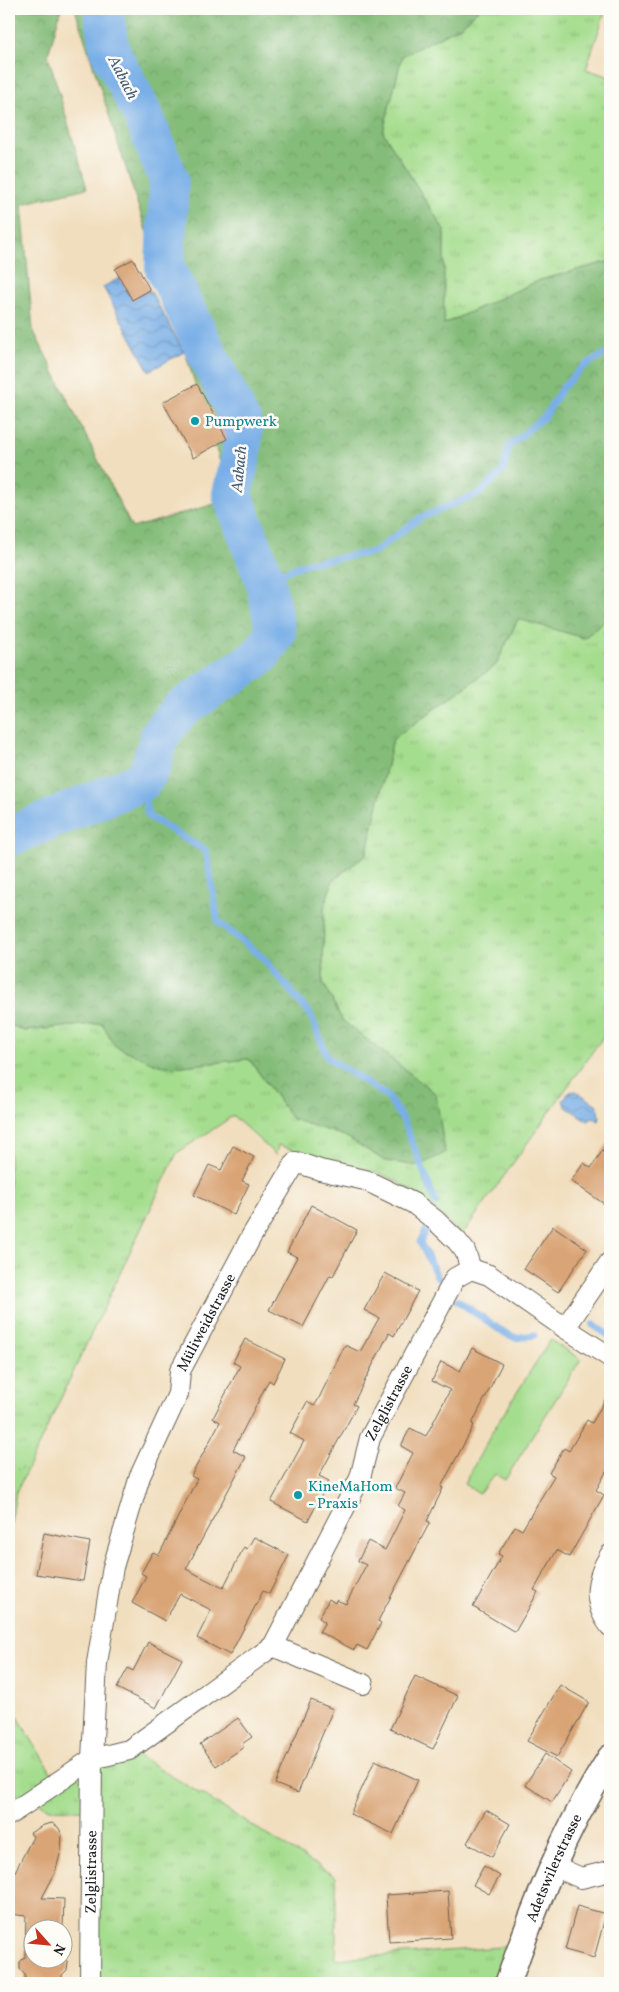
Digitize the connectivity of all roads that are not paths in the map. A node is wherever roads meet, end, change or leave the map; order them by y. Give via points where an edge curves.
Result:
1 (610, 1262) edge
2 (471, 1269) junction
3 (565, 1328) junction
4 (610, 1356) edge
5 (610, 1555) edge
6 (610, 1626) edge
7 (273, 1646) junction
8 (363, 1684) dead end
9 (610, 1758) edge
10 (92, 1760) junction
11 (9, 1816) edge
12 (552, 1865) junction
13 (610, 1871) edge
14 (90, 1983) edge
15 (508, 1983) edge

1 - 3 street
2 - 3 street via 488,1275
2 - 7 street, Zelglistrasse via 455,1278 370,1438 360,1478
2 - 10 street, Müliweidstrasse via 465,1251 457,1241 413,1203 364,1180 296,1162 251,1237 180,1371 178,1394 140,1476 113,1567 106,1605 97,1662
3 - 4 street
5 - 6 street via 596,1594 601,1614
7 - 8 street
7 - 10 street, Zelglistrasse via 129,1750
9 - 12 street, Adetswilerstrasse via 589,1791
10 - 11 street, Zelglistrasse
10 - 14 street, Zelglistrasse
12 - 13 street via 581,1878
12 - 15 street, Adetswilerstrasse

